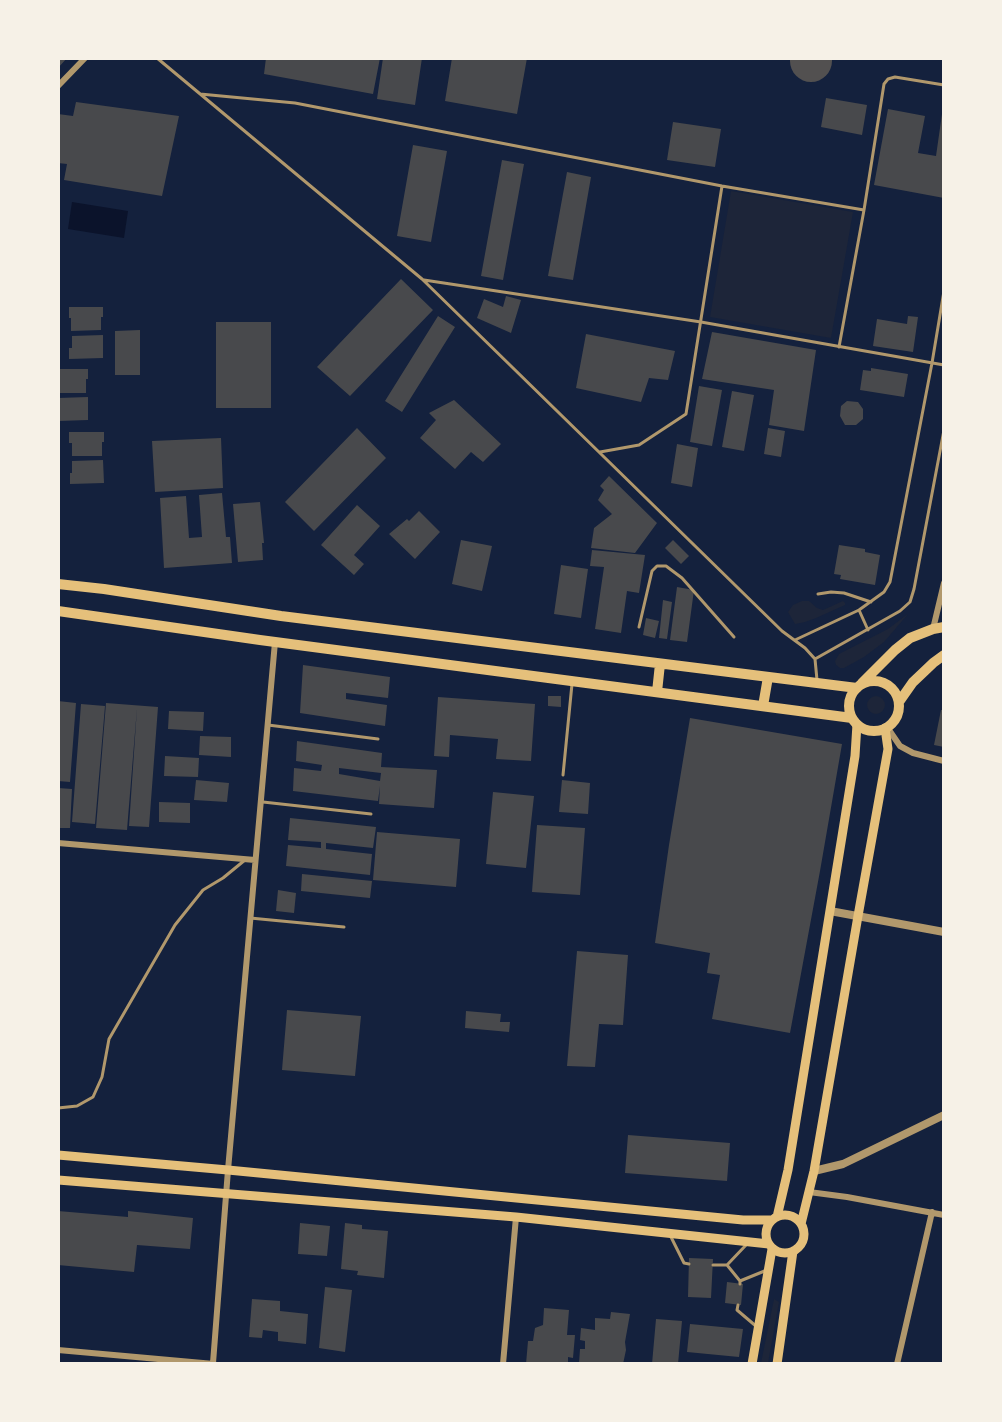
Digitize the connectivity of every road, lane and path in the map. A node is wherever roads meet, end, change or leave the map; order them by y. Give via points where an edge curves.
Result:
1 (86, 58) edge
2 (157, 58) edge
3 (944, 85) edge
4 (58, 86) edge
5 (198, 94) junction
6 (722, 186) junction
7 (864, 210) junction
8 (422, 279) junction
9 (944, 291) edge
10 (701, 322) junction
11 (839, 347) junction
12 (933, 363) junction
13 (944, 366) edge
14 (944, 430) edge
15 (600, 452) junction
16 (944, 583) edge
17 (58, 584) edge
18 (818, 594) dead end
19 (871, 602) junction
20 (859, 610) junction
21 (58, 611) edge
22 (639, 627) dead end
23 (938, 628) edge
24 (868, 630) junction
25 (734, 637) dead end
26 (795, 640) junction
27 (275, 642) junction
28 (944, 656) edge
29 (815, 659) junction
30 (660, 664) junction
31 (768, 677) junction
32 (572, 681) junction
33 (818, 684) junction
34 (858, 687) junction
35 (657, 692) junction
36 (899, 702) junction
37 (763, 706) junction
38 (855, 721) junction
39 (268, 725) junction
40 (886, 728) junction
41 (378, 739) dead end
42 (944, 760) edge
43 (563, 775) dead end
44 (261, 802) junction
45 (371, 814) dead end
46 (58, 843) edge
47 (246, 859) junction
48 (255, 860) junction
49 (830, 911) junction
50 (858, 916) junction
51 (250, 918) junction
52 (344, 927) dead end
53 (944, 932) edge
54 (58, 1108) edge
55 (944, 1115) edge
56 (58, 1155) edge
57 (228, 1170) junction
58 (814, 1171) junction
59 (58, 1180) edge
60 (809, 1192) junction
61 (226, 1193) junction
62 (932, 1212) junction
63 (944, 1215) edge
64 (516, 1217) junction
65 (774, 1219) junction
66 (801, 1224) junction
67 (670, 1233) junction
68 (750, 1242) junction
69 (771, 1246) junction
70 (793, 1251) junction
71 (689, 1264) dead end
72 (713, 1265) dead end
73 (727, 1265) junction
74 (769, 1269) junction
75 (738, 1305) dead end
76 (758, 1328) junction
77 (58, 1350) edge
78 (106, 1354) junction
79 (213, 1363) edge
80 (105, 1364) edge
81 (504, 1364) edge
82 (752, 1364) edge
83 (777, 1364) edge
84 (897, 1364) edge

1 - 4 street
2 - 5 lane
3 - 7 lane via 895,77 884,84
5 - 6 lane via 295,103
5 - 8 lane
6 - 7 lane
6 - 10 lane
7 - 11 lane
8 - 10 lane
8 - 15 lane
9 - 12 lane
10 - 11 lane
10 - 15 lane via 686,414 639,445
11 - 12 lane
12 - 13 lane
12 - 19 lane via 890,582
14 - 24 lane via 910,602
15 - 26 lane
16 - 23 street
17 - 30 main road
18 - 19 lane via 844,593
19 - 20 lane
20 - 24 lane
20 - 26 lane
21 - 27 main road
22 - 25 lane via 652,571 657,566 666,566 682,578
23 - 34 main road via 910,638
24 - 29 lane
26 - 29 lane
27 - 32 main road
27 - 39 street
28 - 36 main road via 913,682
29 - 33 lane
30 - 31 main road
30 - 35 main road
31 - 33 main road
31 - 37 main road
32 - 35 main road
32 - 43 lane
33 - 34 main road
34 - 36 main road via 866,682 880,682 893,689
34 - 38 main road via 849,705
35 - 37 main road
36 - 40 main road via 897,716
37 - 38 main road
38 - 40 main road via 870,730
38 - 49 main road via 855,756
39 - 41 lane
39 - 44 street
40 - 42 street via 900,746
40 - 50 main road via 888,748
44 - 45 lane
44 - 48 street
46 - 47 street
47 - 48 street
47 - 54 lane via 203,890 175,925 109,1039 102,1077 93,1097 77,1106
48 - 51 street
49 - 50 street
49 - 65 main road via 788,1170
50 - 53 street
50 - 58 main road
51 - 52 lane
51 - 57 street
55 - 58 street via 843,1164
56 - 57 main road
57 - 61 street
57 - 65 main road via 731,1219
58 - 60 main road
59 - 61 main road
60 - 62 street
60 - 66 main road
61 - 64 main road
61 - 79 street
62 - 63 street
62 - 84 street
64 - 67 main road
64 - 81 street
65 - 66 main road via 787,1215
65 - 69 main road via 766,1234
66 - 70 main road via 803,1239
67 - 68 main road
67 - 71 lane via 684,1263
68 - 69 main road
68 - 73 lane
69 - 70 main road via 783,1253
69 - 74 main road
70 - 83 main road
72 - 73 lane
73 - 74 lane via 740,1282
74 - 76 main road
75 - 76 lane via 737,1310
76 - 82 main road
77 - 78 street
78 - 79 street
78 - 80 street

